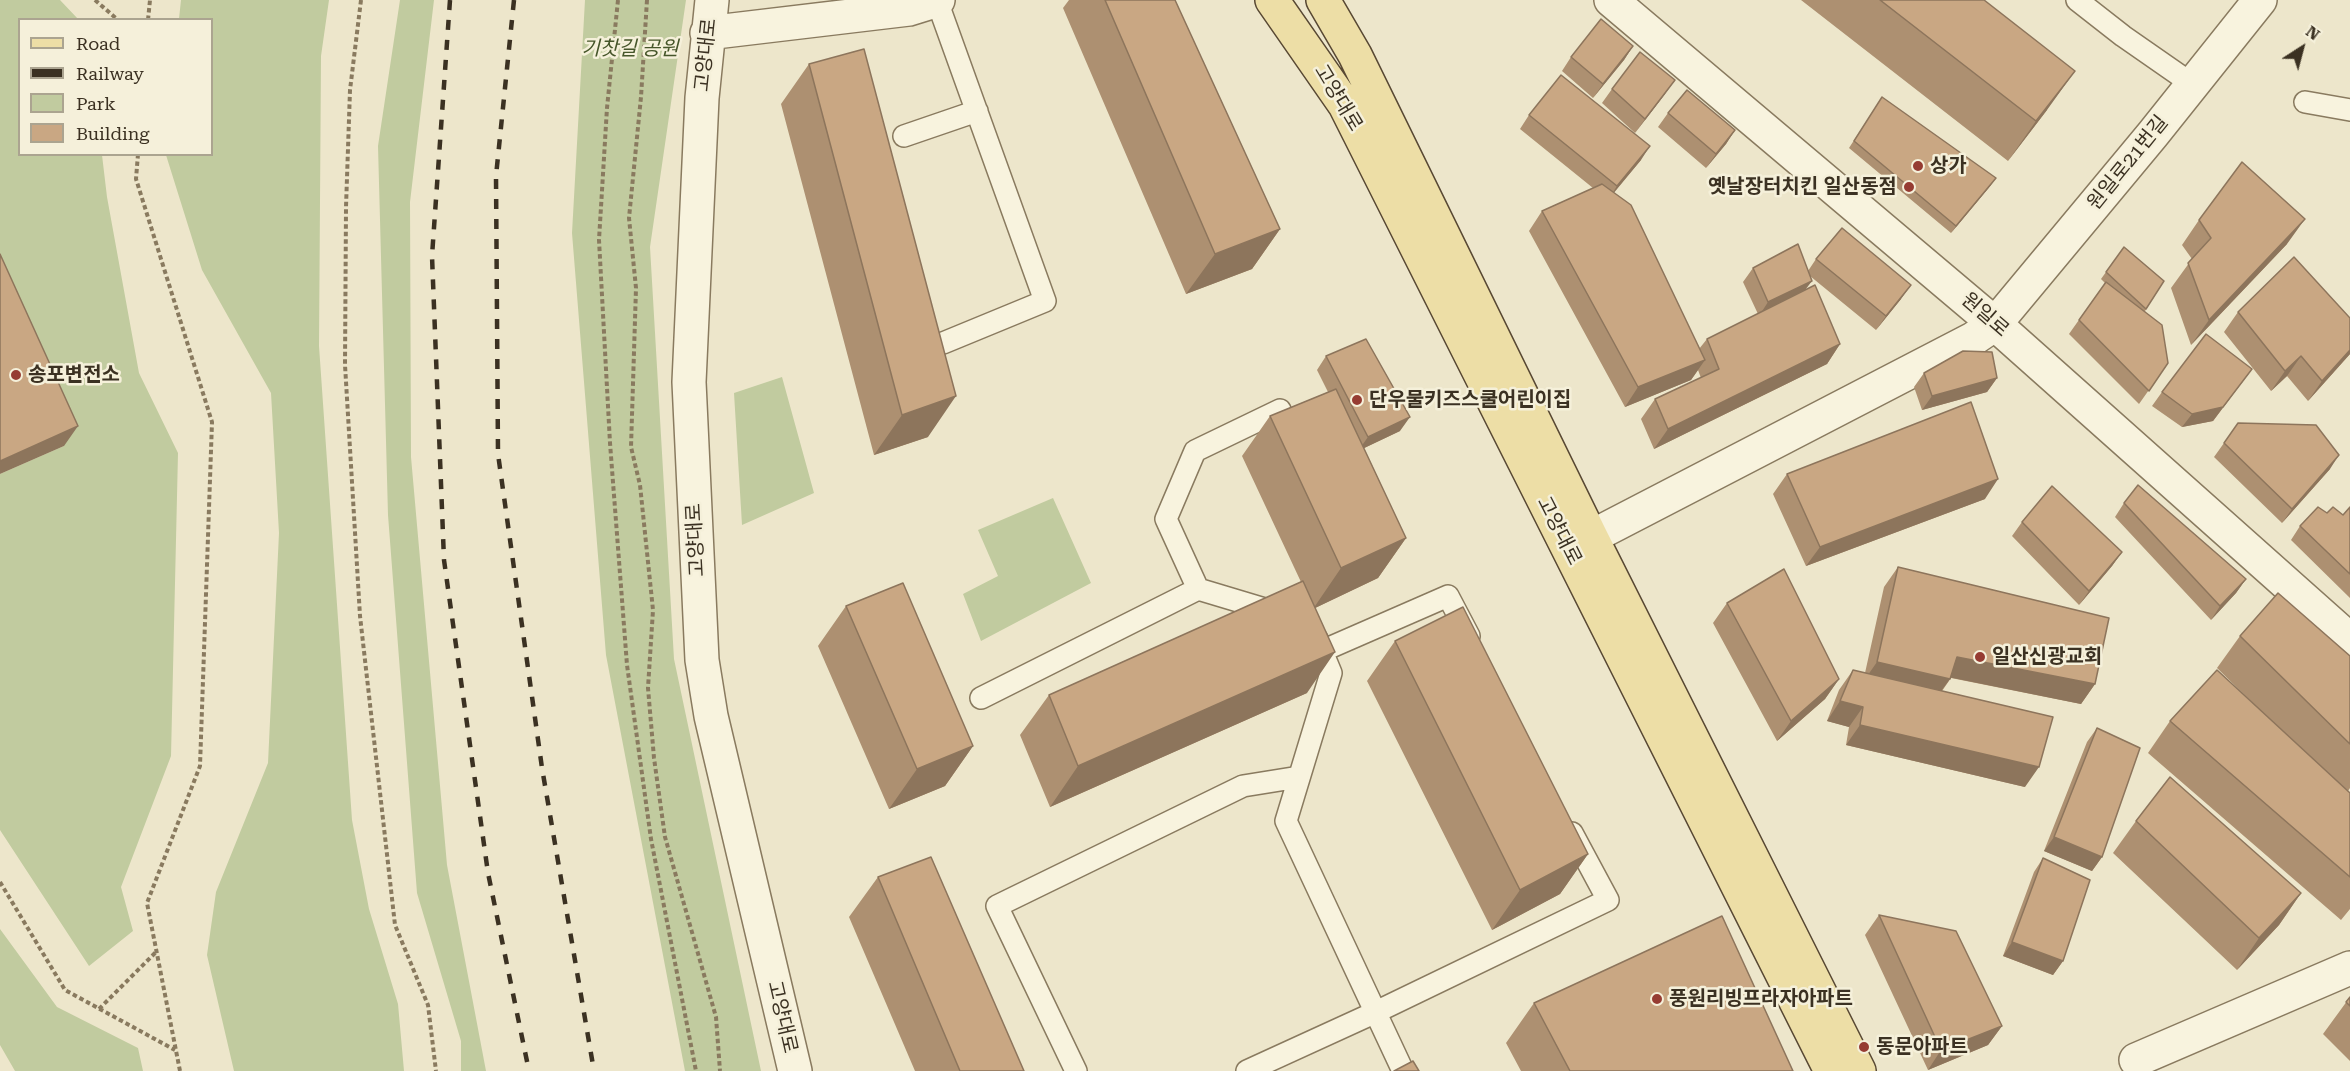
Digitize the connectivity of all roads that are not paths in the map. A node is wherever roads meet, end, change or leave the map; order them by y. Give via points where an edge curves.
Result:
1 (712, 0) edge
2 (938, 0) edge
3 (1246, 0) edge
4 (1272, 0) edge
5 (1323, 0) edge
6 (1348, 0) edge
7 (1611, 0) edge
8 (2077, 0) edge
9 (2259, 0) edge
10 (707, 33) junction
11 (1355, 55) junction
12 (1324, 71) junction
13 (2192, 84) junction
14 (2306, 102) dead end
15 (2350, 110) edge
16 (977, 111) junction
17 (904, 136) dead end
18 (1995, 324) junction
19 (944, 343) edge
20 (1280, 410) edge
21 (1591, 537) junction
22 (1198, 589) junction
23 (2350, 640) edge
24 (1476, 648) edge
25 (1322, 651) junction
26 (981, 698) dead end
27 (1299, 777) junction
28 (1563, 816) edge
29 (2350, 968) edge
30 (1376, 1012) junction
31 (2136, 1060) dead end
32 (795, 1071) edge
33 (1076, 1071) edge
34 (1247, 1071) edge
35 (1403, 1071) edge
36 (1831, 1071) edge
37 (1859, 1071) edge

1 - 10 street, 고양대로
2 - 10 street via 909,9
2 - 16 lane
3 - 12 main road via 1272,34
4 - 12 main road, 고양대로
5 - 11 main road, 고양대로
6 - 11 main road
7 - 18 street, 원일로
8 - 13 lane
9 - 13 street, 원일로21번길
10 - 32 street, 고양대로 via 689,382 702,660 711,716
11 - 21 main road, 고양대로
12 - 36 main road, 고양대로 via 1345,105
13 - 18 street, 원일로21번길
14 - 15 lane
16 - 17 lane
16 - 19 lane via 1045,301
18 - 21 street, 원일로21번길 via 1973,339
18 - 23 street, 원일로
20 - 22 lane via 1194,451 1166,519
21 - 37 main road, 고양대로
22 - 25 lane via 1304,621
22 - 26 lane
24 - 25 lane via 1448,596
25 - 27 lane via 1331,673
27 - 30 lane via 1286,821
27 - 33 lane via 1243,786 997,906
28 - 30 lane via 1608,900
29 - 31 street
30 - 34 lane
30 - 35 lane

